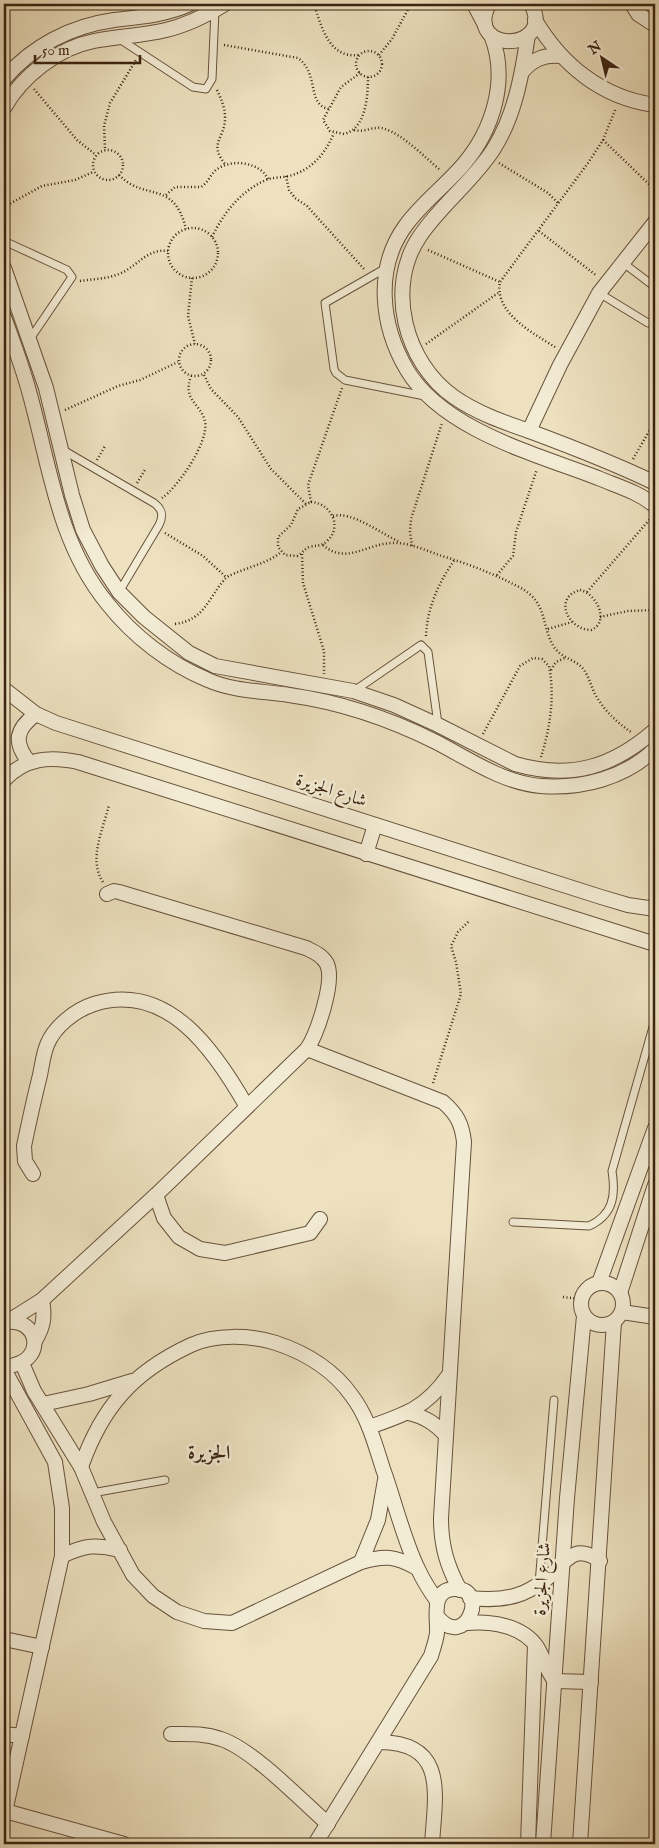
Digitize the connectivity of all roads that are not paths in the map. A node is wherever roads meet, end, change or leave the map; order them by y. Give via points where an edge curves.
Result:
1 (190, 4) edge
2 (474, 4) edge
3 (489, 4) edge
4 (531, 4) edge
5 (632, 4) edge
6 (220, 7) edge
7 (535, 20) junction
8 (655, 25) edge
9 (489, 31) junction
10 (528, 35) junction
11 (116, 37) junction
12 (560, 56) junction
13 (14, 67) junction
14 (523, 71) junction
15 (4, 79) edge
16 (26, 79) junction
17 (655, 105) edge
18 (4, 108) edge
19 (655, 222) edge
20 (4, 241) edge
21 (622, 262) junction
22 (4, 268) edge
23 (386, 268) junction
24 (655, 287) edge
25 (602, 288) junction
26 (4, 317) edge
27 (655, 321) edge
28 (30, 339) junction
29 (416, 352) junction
30 (402, 360) junction
31 (428, 396) junction
32 (529, 431) junction
33 (63, 450) junction
34 (655, 483) edge
35 (655, 506) edge
36 (119, 592) junction
37 (167, 637) junction
38 (163, 656) junction
39 (255, 674) junction
40 (4, 689) edge
41 (251, 691) junction
42 (354, 691) junction
43 (36, 714) junction
44 (438, 725) junction
45 (650, 734) edge
46 (655, 749) edge
47 (29, 762) junction
48 (4, 780) edge
49 (374, 825) junction
50 (366, 854) junction
51 (110, 892) road end
52 (655, 909) edge
53 (655, 944) edge
54 (655, 1020) edge
55 (307, 1050) junction
56 (247, 1107) junction
57 (655, 1128) edge
58 (34, 1174) dead end
59 (655, 1185) edge
60 (156, 1195) junction
61 (320, 1220) dead end
62 (513, 1222) dead end
63 (599, 1283) junction
64 (620, 1293) junction
65 (42, 1300) junction
66 (584, 1316) junction
67 (618, 1317) junction
68 (655, 1317) edge
69 (5, 1322) edge
70 (35, 1340) junction
71 (4, 1363) edge
72 (22, 1363) junction
73 (4, 1369) edge
74 (448, 1376) junction
75 (136, 1380) junction
76 (554, 1400) dead end
77 (42, 1404) junction
78 (409, 1413) junction
79 (369, 1427) junction
80 (445, 1434) junction
81 (81, 1467) junction
82 (386, 1476) junction
83 (165, 1480) dead end
84 (91, 1493) junction
85 (120, 1550) junction
86 (62, 1556) junction
87 (564, 1560) junction
88 (600, 1561) junction
89 (361, 1562) junction
90 (417, 1568) junction
91 (539, 1585) junction
92 (465, 1594) junction
93 (437, 1601) junction
94 (437, 1616) junction
95 (466, 1623) junction
96 (4, 1639) edge
97 (536, 1645) junction
98 (42, 1647) junction
99 (555, 1681) junction
100 (592, 1682) junction
101 (4, 1734) edge
102 (171, 1734) dead end
103 (22, 1736) junction
104 (380, 1742) junction
105 (4, 1814) edge
106 (328, 1824) junction
107 (124, 1844) edge
108 (315, 1844) edge
109 (432, 1844) edge
110 (528, 1844) edge
111 (543, 1844) edge
112 (580, 1844) edge

1 - 13 street via 62,34 37,48
2 - 9 street
3 - 9 street via 485,19
4 - 7 street
5 - 8 street via 638,14
6 - 11 street via 192,22 167,30
6 - 11 lane via 212,83 206,89 198,89
7 - 10 street
7 - 12 street
9 - 10 street via 498,40 514,42
9 - 23 street via 499,67 497,97 490,120 478,143 451,178 406,225 394,244
10 - 14 street
11 - 16 street via 67,50
12 - 14 street via 543,57
12 - 17 street via 598,86 620,97
13 - 15 street
13 - 16 street
14 - 29 street via 510,114 489,156 466,186 431,221 415,244 404,274 402,294 408,334
16 - 18 street
19 - 21 street
20 - 28 lane via 70,272 72,277
21 - 24 lane
21 - 25 street
22 - 28 street
23 - 30 street via 386,314 392,339
23 - 31 lane via 327,301 324,306 334,368 345,380
25 - 27 lane via 648,323
25 - 32 street via 566,353
26 - 38 street via 30,393 68,537 84,571 106,603
28 - 33 street
29 - 30 street
29 - 32 street via 432,376 454,398 490,418
30 - 31 street
31 - 35 street via 446,411 484,432 631,491
32 - 34 street
33 - 36 street via 83,530
33 - 36 lane via 154,503 163,514
36 - 37 street
37 - 38 street
37 - 39 street via 215,666
38 - 41 street via 210,682
39 - 41 street
39 - 42 street
40 - 43 street, شارع الجزيرة
41 - 46 street via 318,700 364,713 426,738 516,782 540,786 592,783 622,772
42 - 44 street
42 - 44 lane via 415,647 425,648
43 - 47 street via 24,723 18,736 20,750
43 - 49 street, شارع الجزيرة
44 - 45 street via 516,764 554,772 583,769 611,761
47 - 48 street via 12,771
47 - 50 street via 44,758 78,762
49 - 50 street
49 - 52 street, شارع الجزيرة via 628,906
50 - 53 street
51 - 55 street via 319,954 327,965 330,979 314,1038
54 - 62 lane via 612,1171 614,1189 610,1206 600,1221 589,1226
55 - 56 street
55 - 74 street via 443,1102 455,1112 462,1126 464,1142
56 - 58 street via 212,1052 163,1008 138,999 111,999 85,1007 63,1022 47,1044 24,1146 25,1161
56 - 60 street
57 - 63 street
59 - 64 street
60 - 61 street via 164,1218 179,1237 200,1249 225,1253 310,1233
60 - 65 street
63 - 64 street via 611,1285
63 - 66 street via 587,1289 581,1300
64 - 67 street via 623,1299
65 - 69 street
65 - 70 street via 45,1314
66 - 67 street via 601,1326
66 - 87 street, شارع الجزيرة
67 - 68 street
67 - 88 street
69 - 70 street via 16,1321 25,1325
70 - 72 street via 32,1354
71 - 72 street
72 - 77 street
73 - 86 street via 55,1462 62,1508
74 - 78 street via 425,1403
74 - 80 street
75 - 77 street
75 - 79 street via 163,1358 196,1343 230,1337 266,1340 299,1351 329,1370 353,1396
75 - 81 street via 108,1411
76 - 91 lane
77 - 81 street
78 - 79 street
78 - 80 street via 429,1420
79 - 82 street
80 - 92 street via 441,1544 448,1568
81 - 84 street
82 - 89 street via 378,1520
82 - 90 street
83 - 84 lane
84 - 85 street
85 - 86 street via 100,1545 80,1547
85 - 89 street via 133,1575 153,1596 177,1612 232,1623
86 - 98 street
87 - 88 street via 582,1553
87 - 91 street
87 - 99 street, شارع الجزيرة
88 - 100 street
89 - 90 street via 380,1556 400,1558
90 - 93 street
91 - 92 street via 506,1598 488,1600
92 - 93 street via 446,1591
92 - 95 street via 473,1606 472,1615
93 - 94 street
94 - 95 street via 450,1626
94 - 104 street via 431,1656
95 - 97 street via 504,1625
96 - 98 street
97 - 99 street
97 - 110 street
98 - 103 street
99 - 100 street
99 - 111 street, شارع الجزيرة
100 - 112 street
101 - 103 street
102 - 106 street via 197,1733 244,1750
103 - 105 street
104 - 106 street
104 - 109 street via 400,1742 417,1750 429,1764 435,1783
105 - 107 street
106 - 108 street

